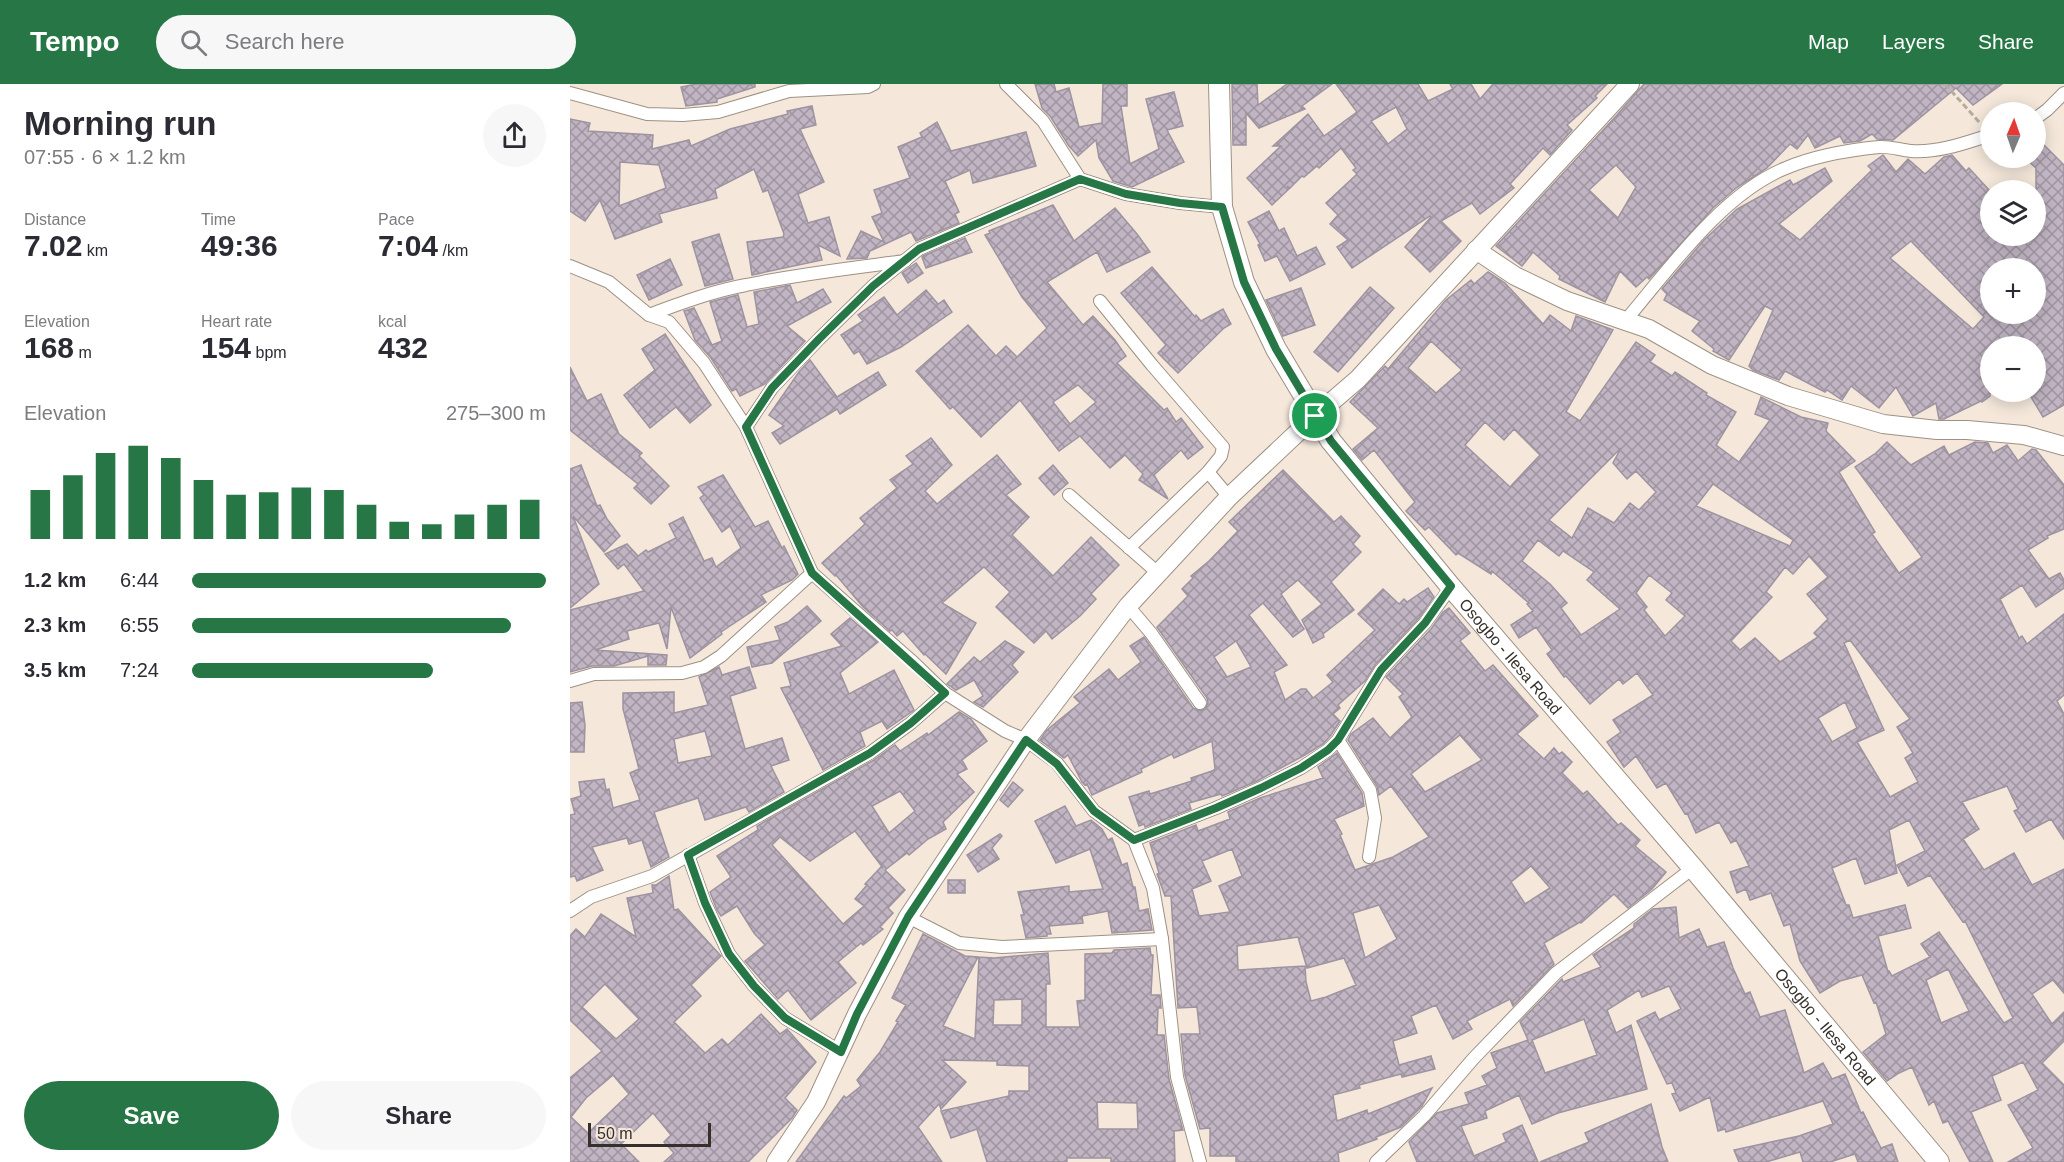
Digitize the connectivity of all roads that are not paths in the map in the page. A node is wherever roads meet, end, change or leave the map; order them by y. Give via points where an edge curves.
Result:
1 (1006, 84) edge
2 (1219, 84) edge
3 (1630, 84) edge
4 (869, 85) edge
5 (570, 93) edge
6 (2064, 93) edge
7 (2046, 111) edge
8 (1980, 138) edge
9 (1080, 179) junction
10 (1222, 207) junction
11 (1476, 250) junction
12 (905, 261) junction
13 (570, 266) edge
14 (1100, 301) dead end
15 (649, 315) junction
16 (1626, 320) junction
17 (1315, 416) junction
18 (746, 427) junction
19 (2062, 450) edge
20 (1208, 472) junction
21 (1069, 495) dead end
22 (1229, 497) junction
23 (1129, 548) junction
24 (812, 573) junction
25 (1158, 573) junction
26 (1451, 586) junction
27 (1128, 606) junction
28 (570, 681) edge
29 (945, 693) junction
30 (1200, 703) dead end
31 (1026, 740) junction
32 (1338, 740) junction
33 (1134, 840) junction
34 (688, 855) junction
35 (1369, 857) dead end
36 (1693, 868) junction
37 (570, 911) edge
38 (908, 917) junction
39 (1162, 939) junction
40 (841, 1052) junction
41 (776, 1162) edge
42 (1200, 1162) edge
43 (1377, 1162) edge
44 (1939, 1162) edge

1 - 9 street via 1043,121
2 - 10 main road, Osogbo - Ilesa Road
3 - 11 main road
4 - 5 street via 789,91 718,112 683,115 647,114
6 - 7 street
8 - 16 street via 1954,147 1912,151 1882,146 1786,167 1739,195
9 - 10 street via 1126,194
9 - 12 street via 919,249
10 - 17 main road, Osogbo - Ilesa Road via 1244,282 1276,349
11 - 16 main road via 1568,301
11 - 17 main road via 1358,379
12 - 15 street via 744,285
12 - 18 street via 873,286 772,388
13 - 15 street via 609,282
14 - 20 street via 1222,447 1221,456
15 - 18 street via 669,322 704,363
16 - 19 main road via 1712,365 1825,408 1883,424 2024,435
17 - 22 main road
17 - 26 main road, Osogbo - Ilesa Road via 1331,441
18 - 24 street
20 - 22 street
20 - 23 street
21 - 23 street
22 - 25 main road
23 - 25 street
24 - 28 street via 704,667 682,673 594,674
24 - 29 street
25 - 27 main road
26 - 32 street via 1425,623 1381,670
26 - 36 main road, Osogbo - Ilesa Road
27 - 30 street
27 - 31 main road
29 - 31 street
29 - 34 street via 870,753
31 - 33 street via 1057,764 1094,811
31 - 38 main road
32 - 33 street via 1291,773
32 - 35 street via 1370,790 1375,818
33 - 39 street via 1153,888
34 - 37 street via 652,876 591,897
34 - 40 street via 729,954 747,978 785,1018
36 - 43 street via 1556,973
36 - 44 main road, Osogbo - Ilesa Road
38 - 39 street via 959,943 1002,947
38 - 40 main road
39 - 42 street via 1177,1077
40 - 41 main road via 816,1102

